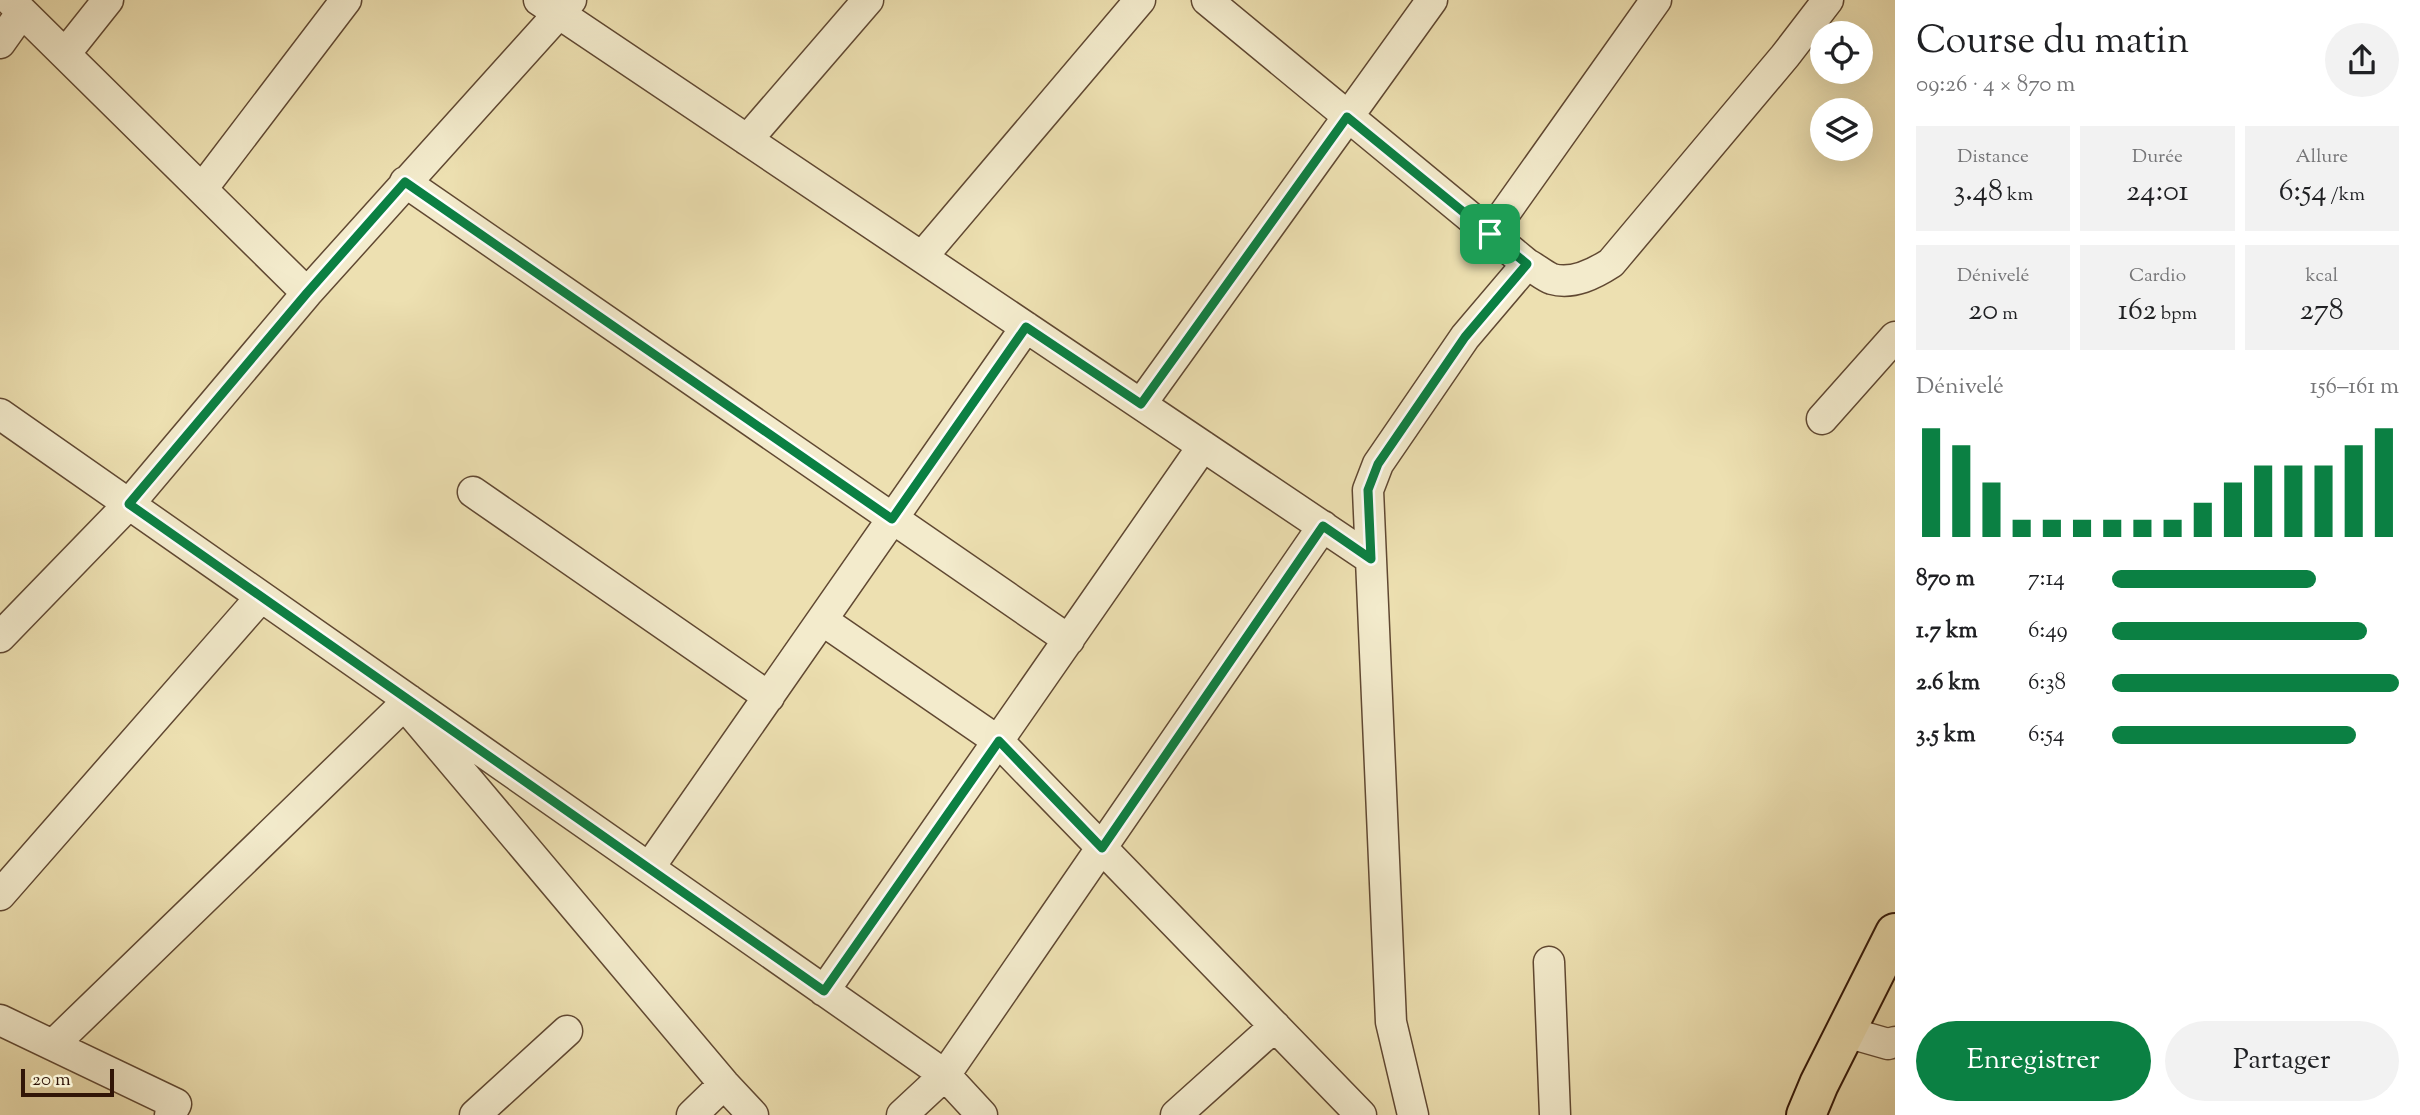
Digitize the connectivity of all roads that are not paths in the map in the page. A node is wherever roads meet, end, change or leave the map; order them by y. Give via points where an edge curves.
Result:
1 (108, 0) edge
2 (346, 0) edge
3 (868, 0) edge
4 (1139, 0) edge
5 (1207, 0) edge
6 (1432, 0) edge
7 (1656, 0) edge
8 (1829, 0) edge
9 (557, 5) edge
10 (16, 6) edge
11 (0, 43) edge
12 (65, 54) junction
13 (1347, 117) junction
14 (747, 140) junction
15 (405, 182) junction
16 (202, 189) junction
17 (1490, 234) junction
18 (922, 257) junction
19 (1527, 264) junction
20 (307, 293) junction
21 (1026, 327) junction
22 (1895, 337) edge
23 (1141, 404) junction
24 (0, 414) edge
25 (1822, 419) dead end
26 (1203, 446) junction
27 (473, 492) dead end
28 (129, 504) junction
29 (892, 519) junction
30 (1323, 526) junction
31 (1371, 559) junction
32 (261, 597) junction
33 (11, 605) edge
34 (822, 620) junction
35 (0, 637) edge
36 (1069, 640) junction
37 (769, 697) junction
38 (407, 703) junction
39 (999, 741) junction
40 (1102, 848) junction
41 (649, 868) junction
42 (0, 895) edge
43 (1895, 933) edge
44 (1549, 962) dead end
45 (824, 991) junction
46 (0, 1020) edge
47 (1275, 1026) junction
48 (567, 1031) dead end
49 (1846, 1032) junction
50 (1895, 1042) edge
51 (53, 1045) junction
52 (945, 1075) junction
53 (724, 1084) junction
54 (170, 1115) edge
55 (475, 1115) edge
56 (692, 1115) edge
57 (753, 1115) edge
58 (902, 1115) edge
59 (982, 1115) edge
60 (1176, 1115) edge
61 (1361, 1115) edge
62 (1413, 1115) edge
63 (1555, 1115) edge
64 (1806, 1115) edge

1 - 12 street
2 - 16 street
3 - 14 street
4 - 18 street
5 - 13 street
6 - 13 street
7 - 17 street
8 - 19 street via 1611,263 1574,281 1552,279
9 - 14 street
9 - 15 street
10 - 11 street
10 - 12 street
12 - 16 street
13 - 17 street
13 - 23 street
14 - 18 street
15 - 20 street
15 - 29 street
16 - 20 street
17 - 19 street
18 - 21 street
19 - 31 street via 1465,337 1378,464 1368,490
20 - 28 street
21 - 23 street
21 - 29 street
22 - 25 street
23 - 26 street
24 - 28 street
26 - 30 street
26 - 36 street
27 - 37 street
28 - 32 street
28 - 33 street
29 - 34 street
29 - 36 street
30 - 31 street
30 - 40 street
31 - 62 street via 1391,1022
32 - 38 street
32 - 42 street
33 - 35 street
34 - 37 street
34 - 39 street
36 - 39 street
37 - 41 street
38 - 41 street
38 - 51 street
38 - 53 street
39 - 40 street
39 - 45 street
40 - 47 street
40 - 52 street
41 - 45 street
43 - 49 main road
44 - 63 street
45 - 52 street
46 - 51 street
47 - 60 street
47 - 61 street
48 - 55 street
49 - 50 street
49 - 64 main road
51 - 54 street via 176,1104
52 - 58 street
52 - 59 street
53 - 56 street
53 - 57 street

